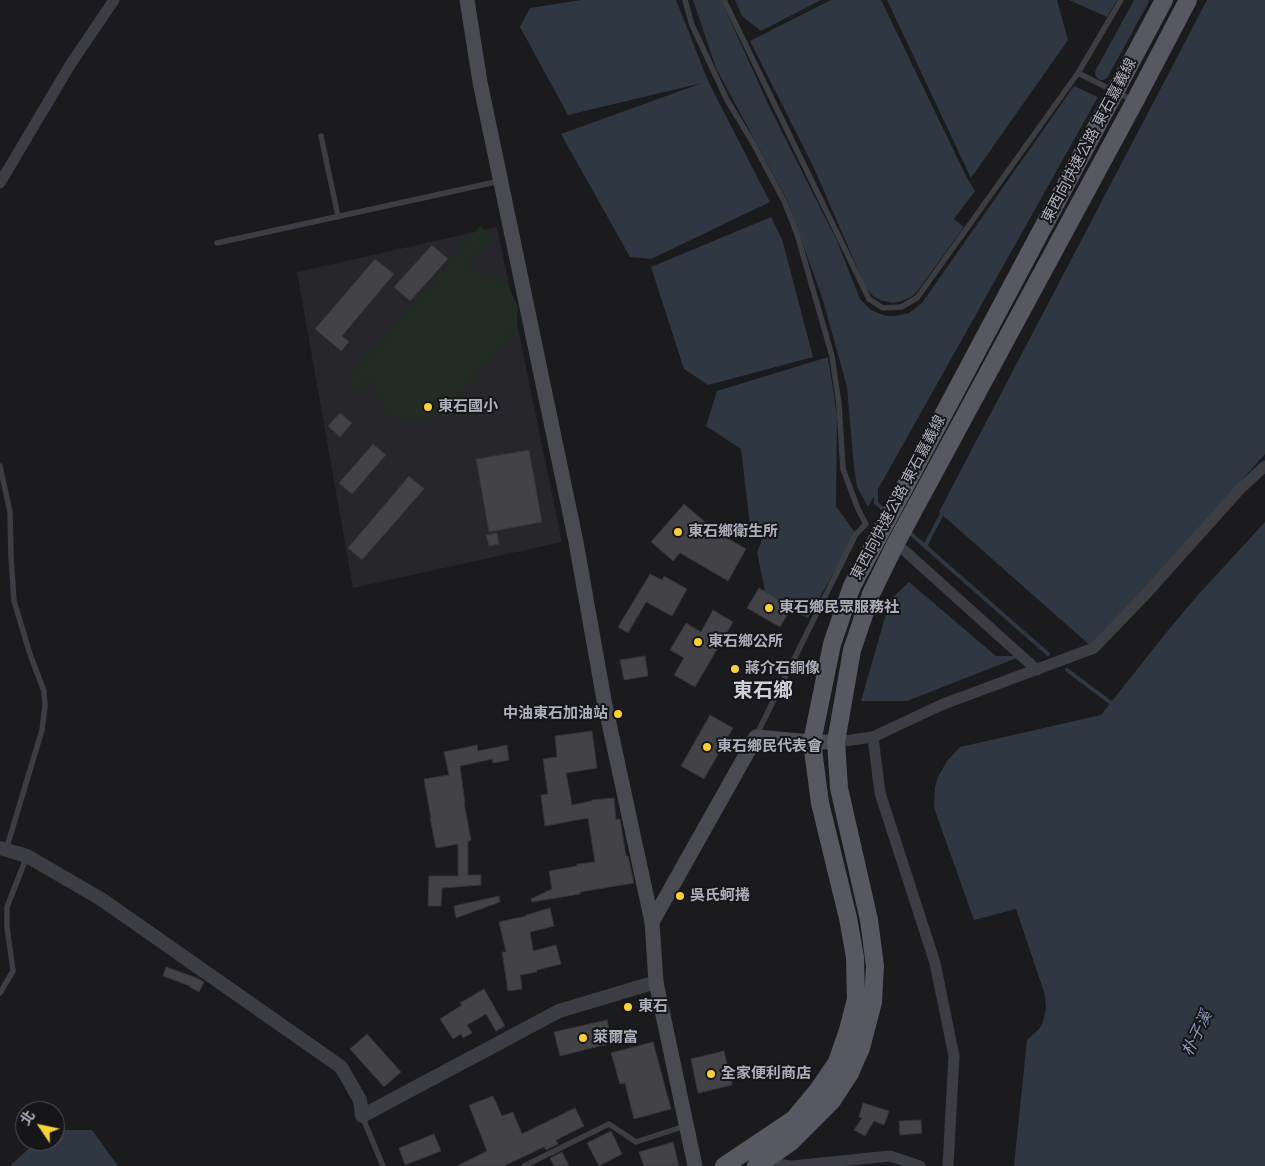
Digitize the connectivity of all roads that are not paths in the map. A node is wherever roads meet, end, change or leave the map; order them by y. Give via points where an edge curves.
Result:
1 (114, 0) edge
2 (467, 0) edge
3 (685, 0) edge
4 (724, 0) edge
5 (1121, 0) edge
6 (1164, 0) edge
7 (1188, 0) edge
8 (1078, 73) junction
9 (1116, 92) junction
10 (1135, 101) junction
11 (321, 136) dead end
12 (500, 181) junction
13 (0, 183) edge
14 (338, 216) junction
15 (217, 243) dead end
16 (0, 466) edge
17 (1265, 466) edge
18 (896, 543) junction
19 (1037, 670) junction
20 (756, 737) junction
21 (873, 737) junction
22 (812, 742) junction
23 (836, 742) junction
24 (3, 849) edge
25 (27, 856) junction
26 (652, 922) junction
27 (656, 982) junction
28 (0, 993) edge
29 (362, 1116) junction
30 (687, 1125) junction
31 (754, 1146) junction
32 (760, 1164) edge
33 (383, 1166) edge
34 (524, 1166) edge
35 (695, 1166) edge
36 (724, 1166) edge
37 (791, 1166) edge
38 (920, 1166) edge
39 (948, 1166) edge

1 - 13 street
2 - 12 main road
3 - 20 lane via 692,24 727,100 784,201 797,234 832,356 843,469 866,524 856,534
4 - 8 lane via 861,284 869,299 883,308 900,307 918,298
5 - 8 lane
6 - 9 main road, 東西向快速公路 東石嘉義線
7 - 10 main road, 東西向快速公路 東石嘉義線
8 - 9 lane
9 - 10 lane
9 - 22 main road, 東西向快速公路 東石嘉義線 via 852,586 832,644
10 - 18 main road, 東西向快速公路 東石嘉義線
11 - 14 lane
12 - 14 lane
12 - 26 main road
14 - 15 lane
16 - 24 lane via 10,512 14,601 44,691 45,706 42,730
17 - 19 street via 1094,648
18 - 19 street
18 - 23 main road, 東西向快速公路 東石嘉義線 via 871,594 852,650
19 - 21 street via 941,705
20 - 22 main road
20 - 26 main road
21 - 23 street
21 - 39 street via 880,793 935,964 954,1056
22 - 23 main road
22 - 31 main road, 東西向快速公路 東石嘉義線 via 820,803 854,947 856,999 836,1062 818,1090 794,1119
23 - 32 main road, 東西向快速公路 東石嘉義線 via 839,788 869,920 875,966 873,1002 861,1048 832,1101 791,1142
24 - 25 street
25 - 28 lane via 7,906 13,971
25 - 29 street via 101,899 341,1067 360,1100
26 - 27 main road
27 - 29 street via 559,1011
27 - 30 main road
29 - 33 lane
30 - 34 lane via 636,1142 609,1124
30 - 35 main road
31 - 32 street
31 - 36 main road, 東西向快速公路 東石嘉義線
32 - 37 street
37 - 38 street via 890,1156

